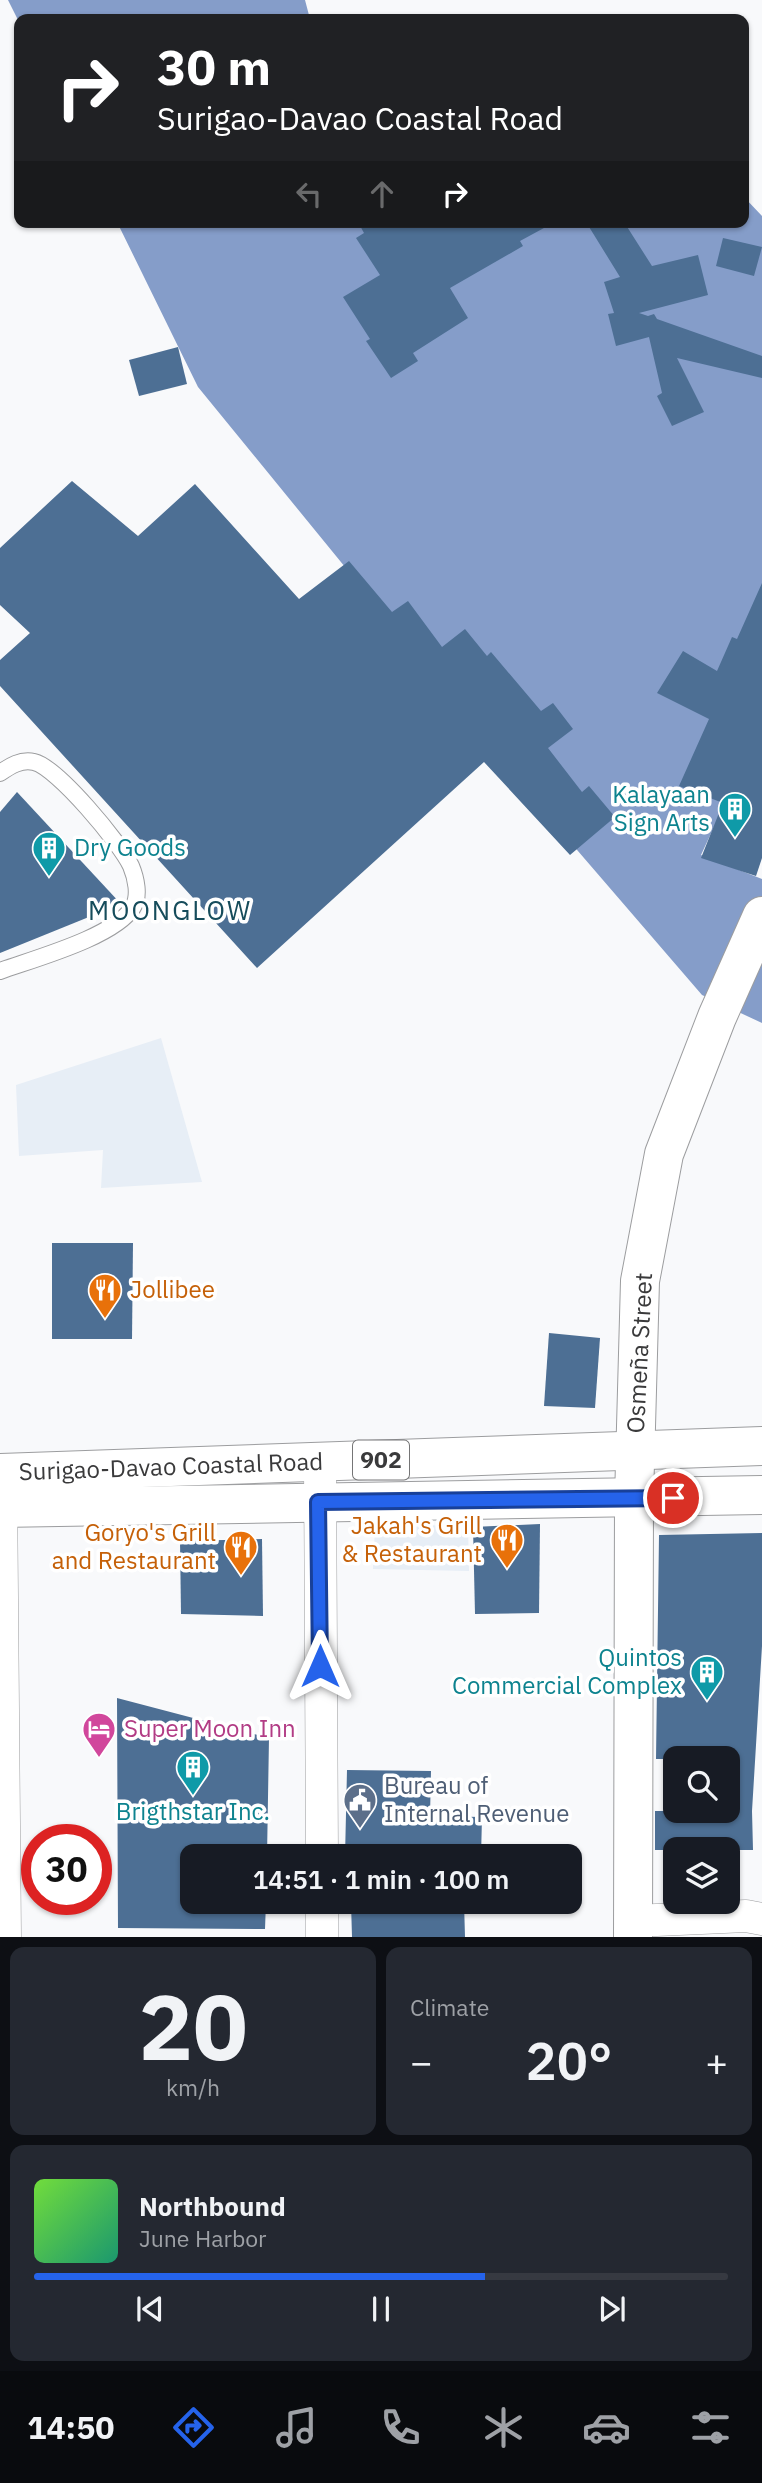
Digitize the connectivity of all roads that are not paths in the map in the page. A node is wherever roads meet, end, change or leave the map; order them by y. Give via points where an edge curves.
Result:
1 (0, 773) edge
2 (762, 916) edge
3 (0, 971) edge
4 (762, 1446) edge
5 (636, 1449) junction
6 (320, 1462) junction
7 (1, 1491) edge
8 (762, 1495) edge
9 (634, 1499) junction
10 (318, 1502) junction
11 (322, 1844) edge
12 (322, 1914) edge
13 (762, 1919) edge
14 (634, 1929) edge
15 (5, 1937) edge
16 (322, 1937) edge

1 - 3 lane via 14,764 34,762 56,775 114,839 137,890 134,906 121,920
2 - 5 main road, Osmeña Street via 664,1154 640,1282
4 - 5 main road, Surigao-Davao Coastal Road / 902
5 - 6 main road, Surigao-Davao Coastal Road / 902
5 - 9 main road, Osmeña Street
6 - 7 main road, Surigao-Davao Coastal Road / 902
6 - 10 street
7 - 10 main road, Surigao-Davao Coastal Road / 902
7 - 15 street
8 - 9 main road, Surigao-Davao Coastal Road / 902
9 - 10 main road, Surigao-Davao Coastal Road / 902
9 - 14 main road, Osmeña Street
10 - 11 street
12 - 16 street
13 - 14 street via 746,1916

